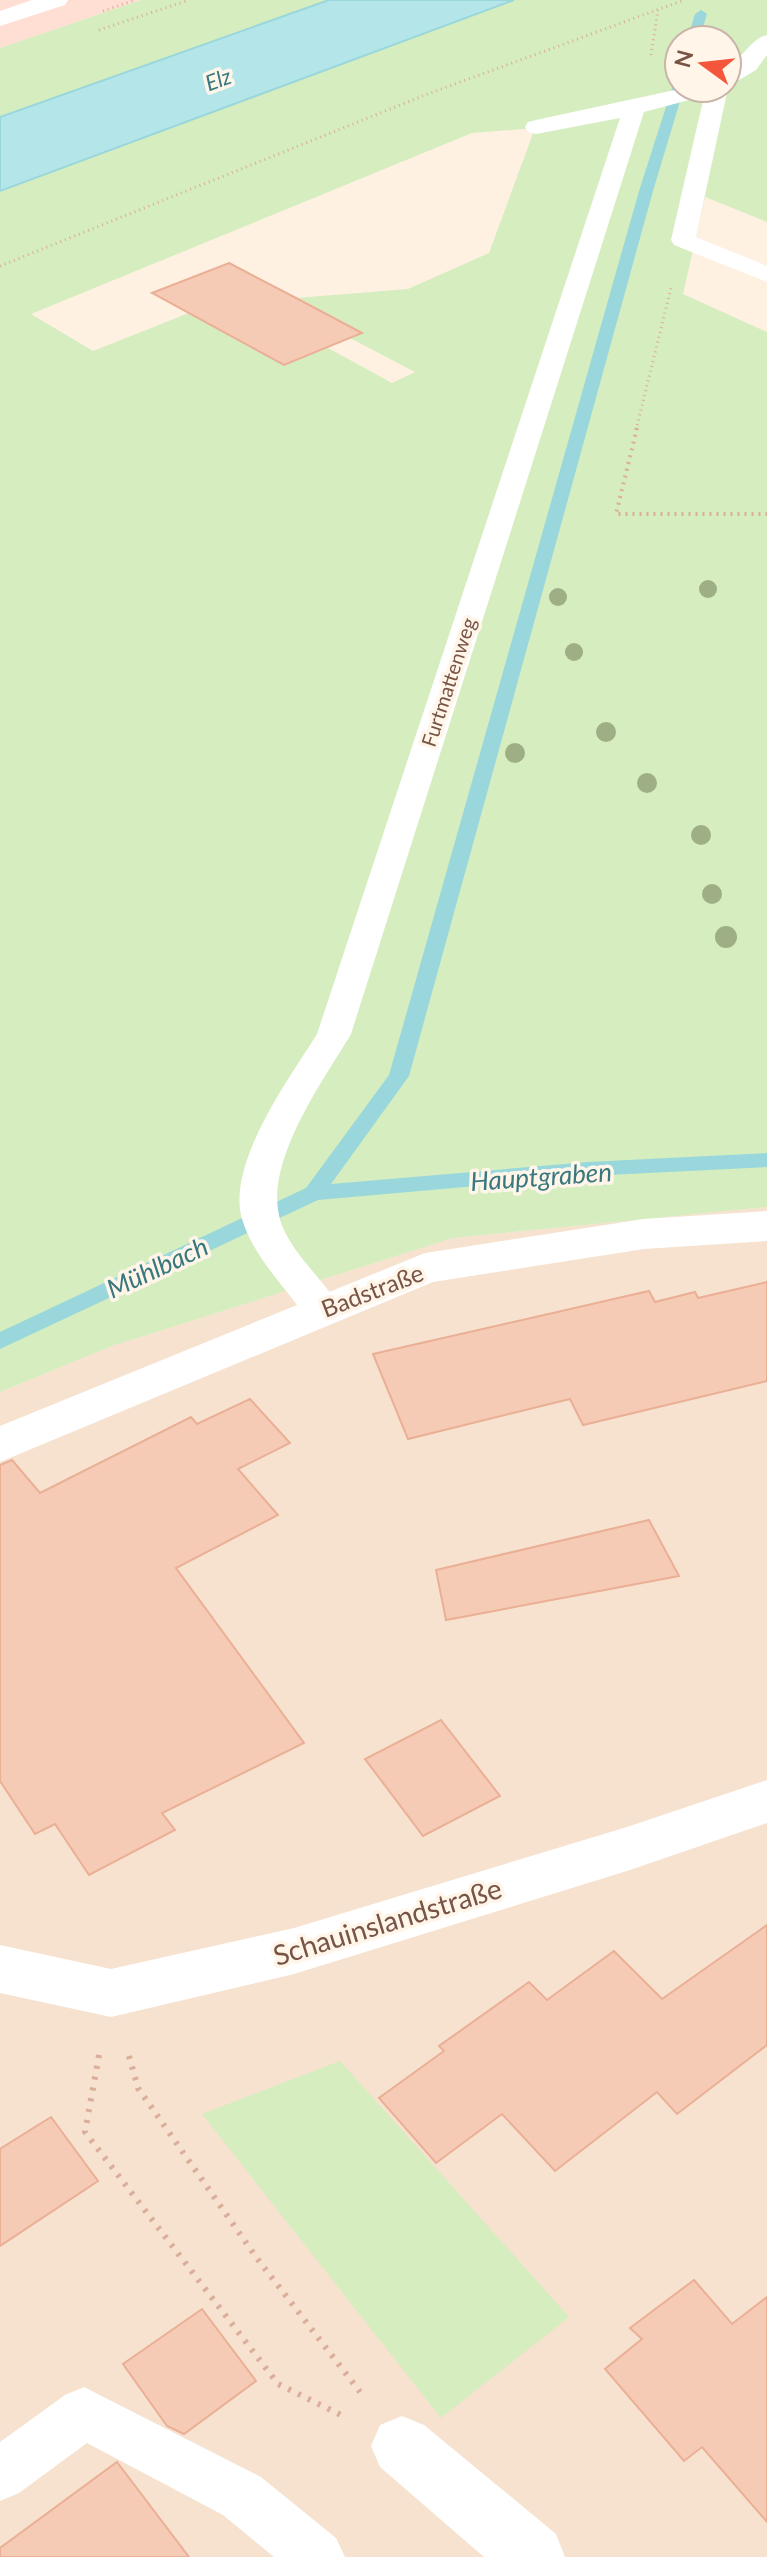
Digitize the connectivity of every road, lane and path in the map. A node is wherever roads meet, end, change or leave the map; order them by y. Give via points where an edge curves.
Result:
1 (56, 0) edge
2 (684, 0) edge
3 (0, 19) edge
4 (767, 41) edge
5 (743, 69) edge
6 (663, 101) edge
7 (707, 104) edge
8 (646, 105) junction
9 (536, 127) dead end
10 (683, 240) junction
11 (0, 266) edge
12 (767, 275) edge
13 (767, 514) edge
14 (767, 1226) edge
15 (322, 1309) junction
16 (0, 1445) edge
17 (767, 1801) edge
18 (4, 1979) edge
19 (111, 1993) junction
20 (402, 2446) junction
21 (0, 2474) edge
22 (317, 2557) edge
23 (533, 2557) edge

1 - 3 street
2 - 11 path via 425,95
4 - 5 lane
6 - 8 lane
7 - 10 lane
8 - 9 lane
8 - 15 lane, Furtmattenweg via 334,1034 274,1138 257,1187 259,1216 292,1272
10 - 12 lane
10 - 13 path via 616,514
14 - 15 street, Badstraße via 644,1234 425,1268
15 - 16 street, Badstraße
17 - 19 street, Schauinslandstraße via 294,1951
18 - 19 street, Schauinslandstraße
19 - 20 path via 138,2088 256,2257
19 - 20 path via 85,2132 278,2384
20 - 23 street
21 - 22 lane via 84,2413 242,2496

